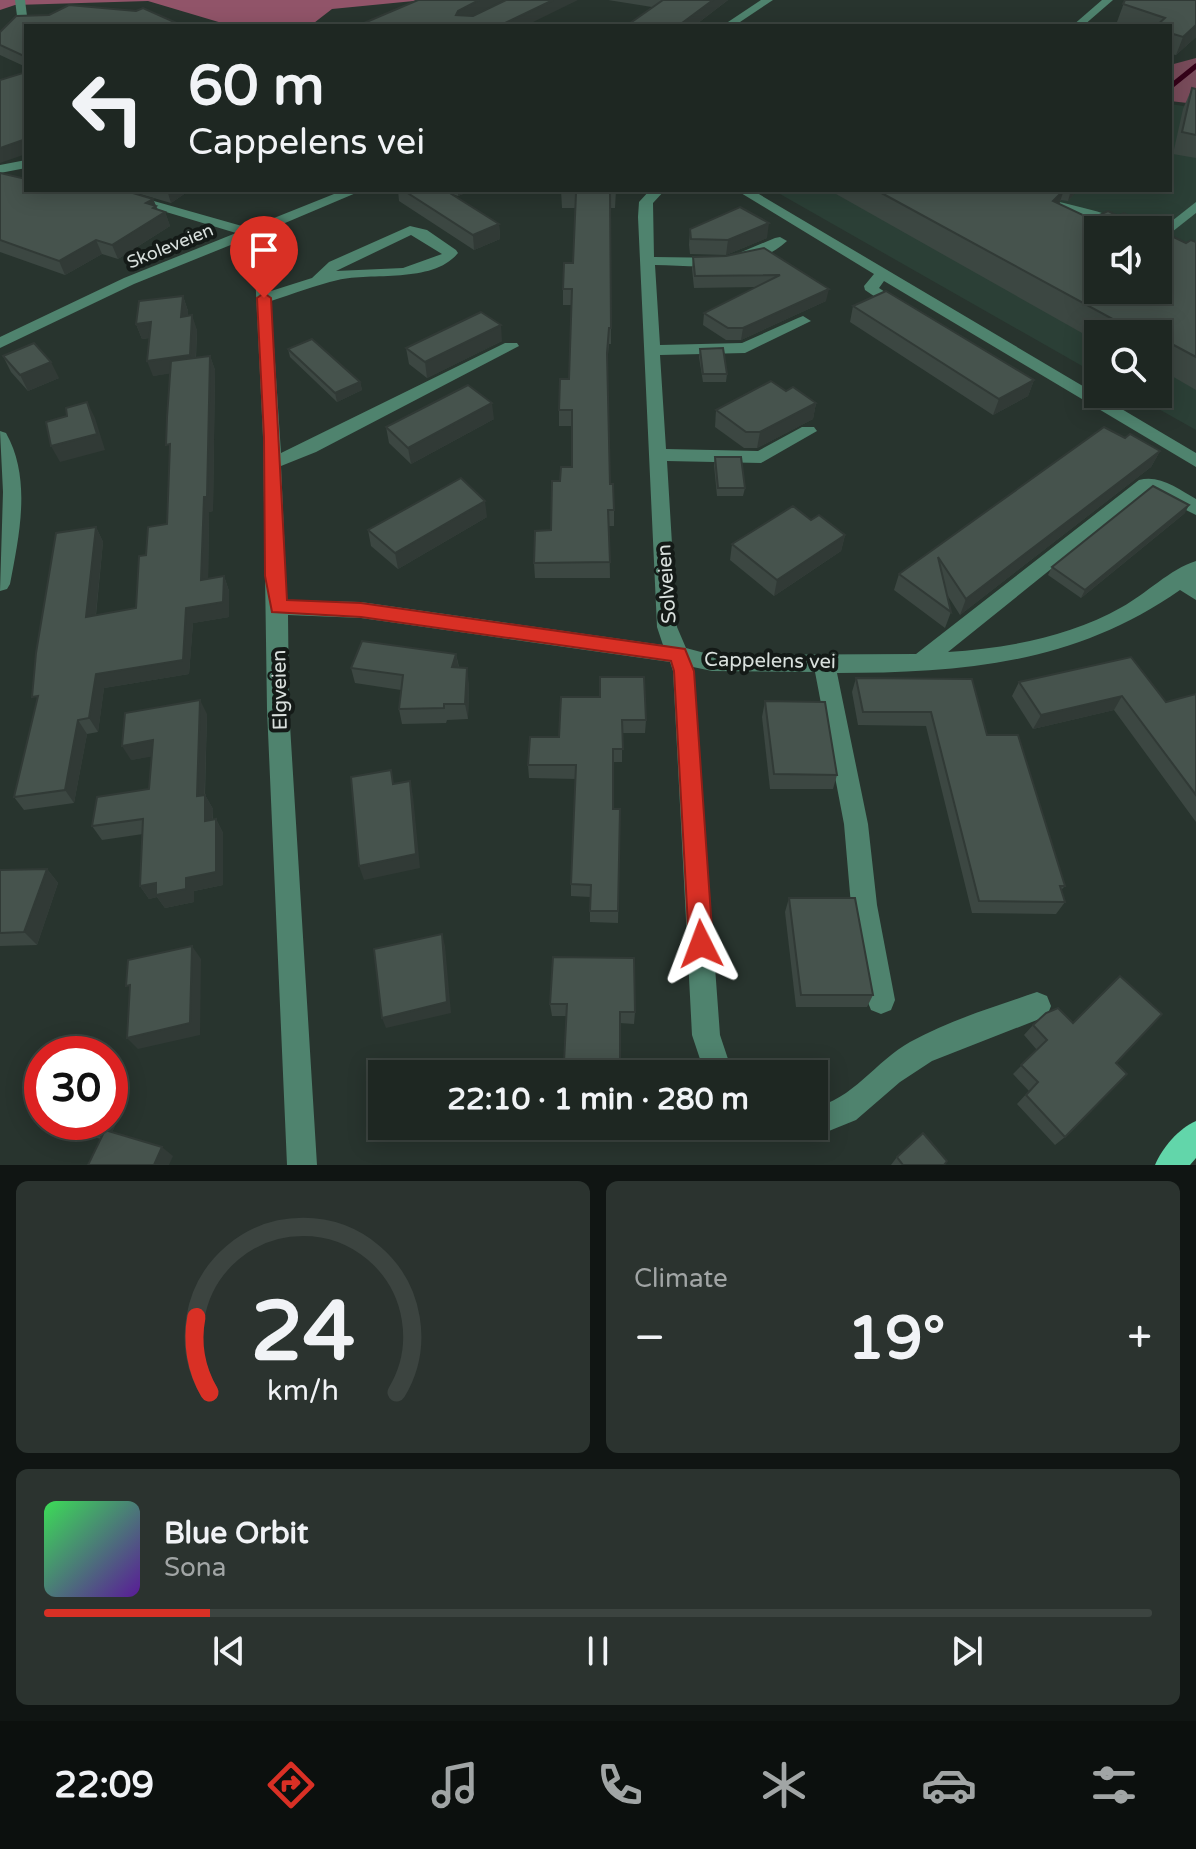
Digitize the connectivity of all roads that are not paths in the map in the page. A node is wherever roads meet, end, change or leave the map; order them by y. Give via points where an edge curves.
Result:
1 (768, 0) edge
2 (1108, 0) edge
3 (21, 3) edge
4 (730, 24) edge
5 (1079, 24) edge
6 (0, 43) edge
7 (24, 165) edge
8 (0, 169) edge
9 (107, 192) edge
10 (351, 192) edge
11 (656, 192) edge
12 (746, 192) edge
13 (1003, 192) edge
14 (1196, 206) edge
15 (1095, 216) edge
16 (1172, 231) edge
17 (252, 233) junction
18 (780, 241) dead end
19 (648, 261) junction
20 (883, 273) junction
21 (318, 281) junction
22 (264, 298) junction
23 (912, 315) edge
24 (803, 321) dead end
25 (0, 343) edge
26 (511, 346) dead end
27 (653, 350) junction
28 (1054, 376) junction
29 (1029, 383) edge
30 (808, 431) dead end
31 (0, 437) edge
32 (658, 455) junction
33 (1196, 461) edge
34 (271, 463) junction
35 (1196, 508) edge
36 (1191, 580) edge
37 (0, 584) edge
38 (278, 607) junction
39 (678, 655) junction
40 (922, 661) junction
41 (824, 662) junction
42 (881, 1000) dead end
43 (1037, 1006) dead end
44 (714, 1060) edge
45 (828, 1119) edge
46 (302, 1165) edge

1 - 4 street
2 - 5 street
3 - 6 street via 22,16
7 - 8 street
9 - 17 street
10 - 17 street, Skoleveien
11 - 19 street, Solveien via 646,205
12 - 20 street
13 - 15 street
14 - 16 street
17 - 22 street, Elgveien via 261,252
17 - 25 street, Skoleveien via 129,281
18 - 19 street via 736,261
19 - 27 street, Solveien
20 - 23 street via 872,290
20 - 28 street
21 - 21 street via 353,273 405,272 451,253 410,230 334,265
21 - 22 street
22 - 34 street, Elgveien
24 - 27 street via 745,348
26 - 34 street
27 - 32 street, Solveien
28 - 29 street
28 - 33 street
30 - 32 street via 761,457
31 - 37 street via 13,480
32 - 39 street, Solveien via 667,627
34 - 38 street, Elgveien
35 - 40 street via 1161,487 1145,484
36 - 40 street, Cappelens vei via 1086,634 981,658
38 - 39 street, Cappelens vei via 361,610
38 - 46 street, Elgveien via 278,709
39 - 41 street, Cappelens vei via 712,663
39 - 44 street, Solveien via 684,671 706,1035
40 - 41 street, Cappelens vei
41 - 42 street via 856,824
43 - 45 street via 920,1053

